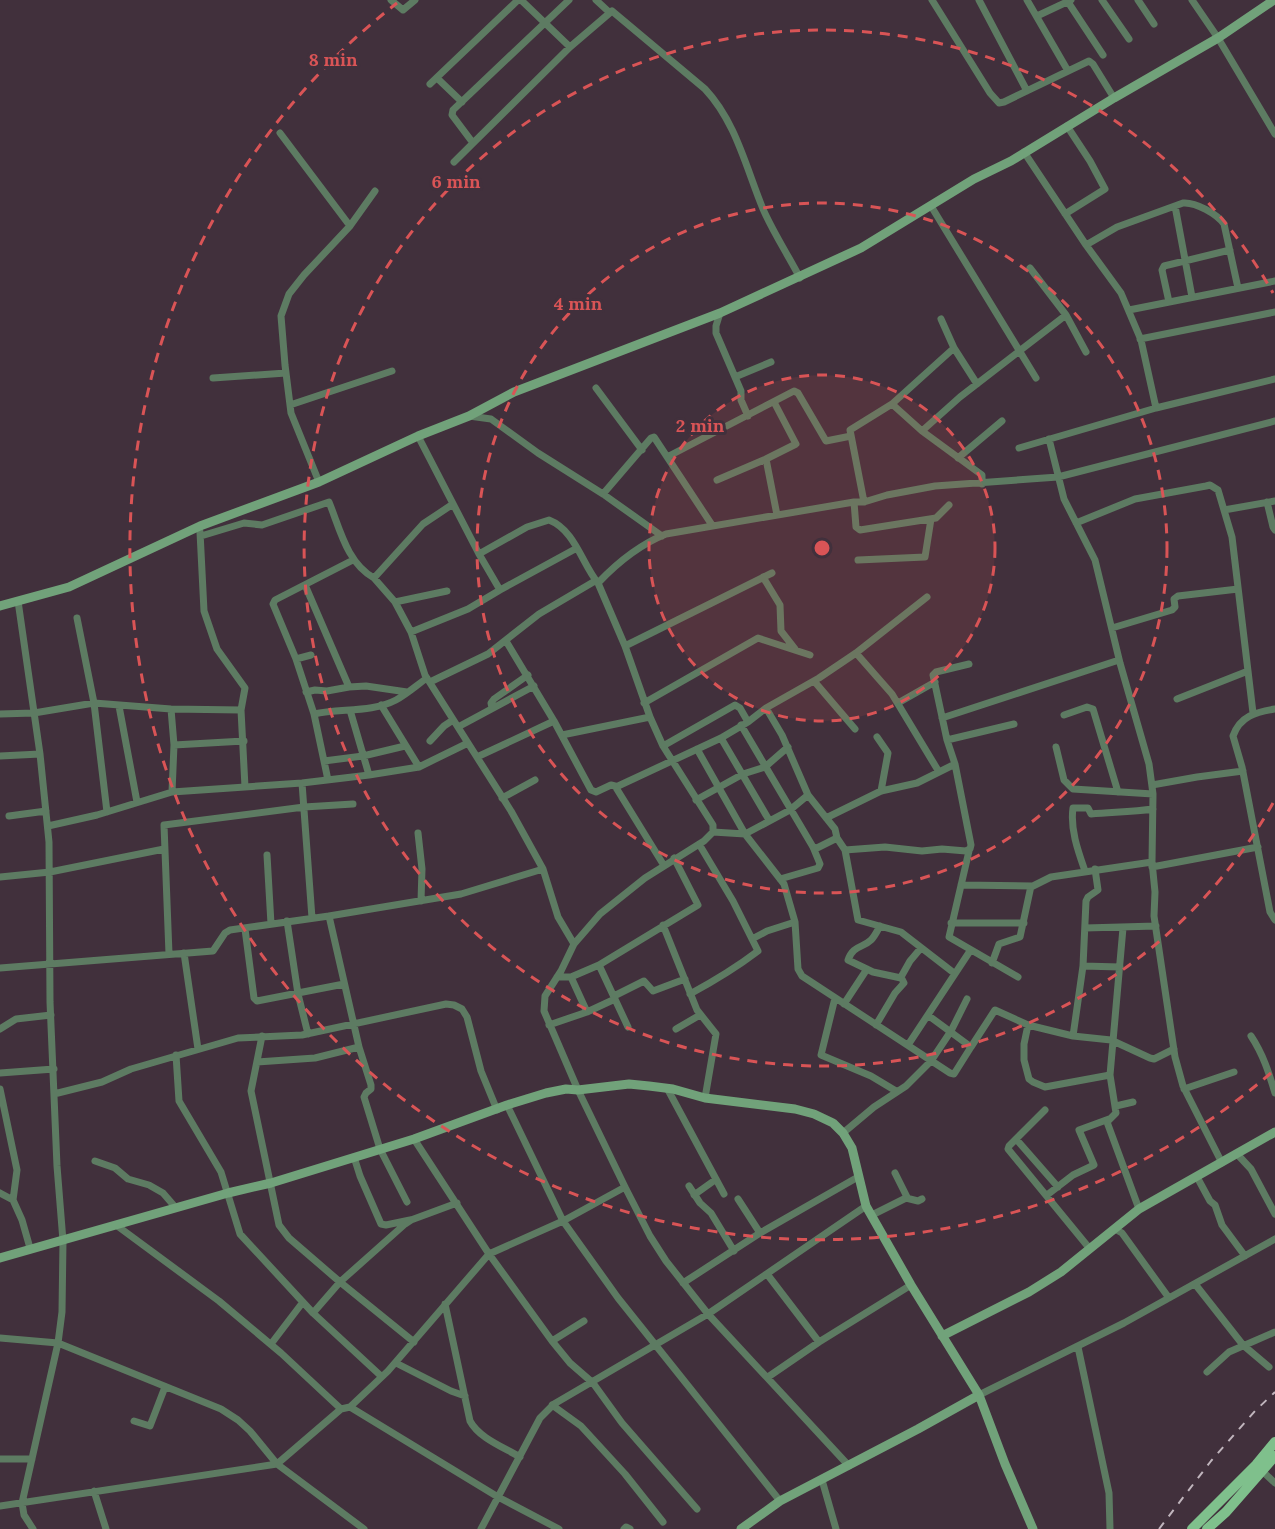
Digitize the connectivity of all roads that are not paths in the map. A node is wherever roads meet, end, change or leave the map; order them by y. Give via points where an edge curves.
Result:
1 (391, 0) edge
2 (415, 0) edge
3 (520, 0) edge
4 (569, 0) edge
5 (932, 0) edge
6 (978, 0) edge
7 (1027, 0) edge
8 (1102, 0) edge
9 (1138, 0) edge
10 (1192, 0) edge
11 (1274, 0) edge
12 (1070, 1) edge
13 (600, 2) edge
14 (609, 12) junction
15 (1037, 16) junction
16 (544, 23) junction
17 (1154, 24) dead end
18 (1218, 38) junction
19 (1129, 39) dead end
20 (570, 47) junction
21 (1103, 55) dead end
22 (1068, 71) junction
23 (437, 78) junction
24 (430, 84) dead end
25 (1027, 91) junction
26 (1114, 98) junction
27 (462, 102) junction
28 (1067, 126) junction
29 (280, 132) dead end
30 (1275, 134) edge
31 (473, 143) junction
32 (1024, 152) junction
33 (454, 162) dead end
34 (375, 191) dead end
35 (931, 206) junction
36 (1175, 206) junction
37 (1065, 214) junction
38 (350, 226) junction
39 (1086, 245) junction
40 (1230, 250) junction
41 (1185, 260) junction
42 (1030, 268) dead end
43 (800, 278) junction
44 (1275, 281) edge
45 (1238, 288) junction
46 (1192, 297) junction
47 (1169, 302) junction
48 (1129, 310) junction
49 (1275, 312) edge
50 (720, 313) junction
51 (1066, 315) junction
52 (941, 319) dead end
53 (1140, 339) junction
54 (954, 348) junction
55 (1019, 352) junction
56 (1086, 352) dead end
57 (771, 362) dead end
58 (392, 371) dead end
59 (286, 373) junction
60 (735, 377) junction
61 (213, 378) dead end
62 (1036, 378) dead end
63 (1275, 379) edge
64 (977, 384) junction
65 (596, 388) dead end
66 (774, 402) junction
67 (892, 404) junction
68 (290, 405) junction
69 (1156, 408) junction
70 (469, 416) junction
71 (748, 416) junction
72 (1002, 421) dead end
73 (1275, 421) edge
74 (922, 431) junction
75 (418, 436) junction
76 (850, 436) junction
77 (1049, 439) junction
78 (1019, 448) dead end
79 (642, 450) junction
80 (667, 457) junction
81 (958, 458) junction
82 (766, 459) junction
83 (1058, 477) junction
84 (717, 480) dead end
85 (319, 482) junction
86 (982, 484) junction
87 (603, 494) junction
88 (854, 502) junction
89 (864, 502) junction
90 (1271, 502) edge
91 (453, 504) junction
92 (949, 505) dead end
93 (1224, 510) junction
94 (777, 515) junction
95 (931, 519) junction
96 (1076, 523) junction
97 (712, 525) junction
98 (1275, 530) edge
99 (200, 531) junction
100 (662, 536) junction
101 (577, 548) junction
102 (479, 554) junction
103 (353, 560) junction
104 (858, 560) dead end
105 (772, 573) dead end
106 (763, 577) junction
107 (375, 578) junction
108 (597, 582) junction
109 (305, 585) junction
110 (1238, 589) junction
111 (500, 590) junction
112 (447, 591) dead end
113 (927, 597) dead end
114 (18, 601) junction
115 (395, 602) junction
116 (0, 606) edge
117 (76, 618) dead end
118 (1112, 628) junction
119 (411, 632) junction
120 (506, 640) junction
121 (626, 646) junction
122 (796, 650) junction
123 (856, 653) junction
124 (311, 655) dead end
125 (810, 655) dead end
126 (296, 659) junction
127 (1119, 660) junction
128 (969, 664) dead end
129 (1248, 671) junction
130 (528, 675) junction
131 (428, 680) junction
132 (814, 681) junction
133 (935, 682) junction
134 (534, 686) junction
135 (349, 687) junction
136 (306, 692) junction
137 (407, 692) junction
138 (1177, 699) dead end
139 (94, 703) junction
140 (644, 703) junction
141 (898, 703) junction
142 (381, 705) junction
143 (119, 706) junction
144 (492, 708) junction
145 (766, 708) junction
146 (171, 709) junction
147 (1275, 709) edge
148 (241, 710) junction
149 (350, 710) junction
150 (34, 713) junction
151 (1253, 713) junction
152 (0, 714) edge
153 (314, 714) junction
154 (1064, 715) dead end
155 (650, 717) junction
156 (942, 718) junction
157 (554, 721) junction
158 (456, 723) junction
159 (745, 724) junction
160 (1014, 724) dead end
161 (855, 729) dead end
162 (562, 735) junction
163 (878, 737) dead end
164 (721, 738) junction
165 (947, 740) junction
166 (244, 741) junction
167 (430, 741) dead end
168 (468, 742) junction
169 (174, 745) junction
170 (405, 746) junction
171 (663, 746) junction
172 (788, 747) junction
173 (1056, 747) dead end
174 (697, 749) junction
175 (40, 754) junction
176 (0, 756) edge
177 (363, 756) junction
178 (477, 757) junction
179 (324, 761) junction
180 (672, 762) junction
181 (956, 764) junction
182 (419, 767) junction
183 (765, 767) junction
184 (1243, 771) junction
185 (939, 772) junction
186 (743, 774) junction
187 (369, 775) junction
188 (328, 780) junction
189 (535, 780) dead end
190 (302, 783) junction
191 (1152, 785) junction
192 (245, 787) junction
193 (616, 787) junction
194 (719, 787) junction
195 (881, 791) junction
196 (172, 792) junction
197 (1118, 792) junction
198 (1153, 794) junction
199 (807, 795) junction
200 (502, 798) junction
201 (696, 800) junction
202 (137, 802) junction
203 (353, 804) dead end
204 (303, 807) junction
205 (1153, 809) junction
206 (790, 810) junction
207 (46, 811) junction
208 (107, 812) junction
209 (9, 816) dead end
210 (826, 818) junction
211 (769, 820) junction
212 (48, 826) junction
213 (713, 831) junction
214 (418, 833) dead end
215 (745, 834) junction
216 (837, 838) junction
217 (699, 844) junction
218 (1258, 846) junction
219 (813, 847) junction
220 (164, 849) junction
221 (845, 850) junction
222 (969, 851) junction
223 (267, 855) dead end
224 (674, 858) junction
225 (663, 864) junction
226 (1152, 865) junction
227 (543, 869) junction
228 (1095, 869) junction
229 (1085, 871) junction
230 (50, 872) junction
231 (0, 877) edge
232 (780, 879) junction
233 (961, 885) junction
234 (1031, 886) junction
235 (421, 901) junction
236 (329, 916) junction
237 (312, 918) junction
238 (1275, 920) edge
239 (287, 921) junction
240 (795, 922) junction
241 (951, 923) junction
242 (1024, 923) junction
243 (271, 924) junction
244 (663, 925) junction
245 (880, 926) junction
246 (1156, 926) junction
247 (1085, 928) junction
248 (1122, 928) junction
249 (245, 929) junction
250 (752, 939) junction
251 (574, 944) junction
252 (921, 948) junction
253 (970, 951) junction
254 (184, 953) junction
255 (169, 954) junction
256 (992, 963) junction
257 (599, 965) junction
258 (50, 966) junction
259 (1083, 966) junction
260 (0, 968) edge
261 (1120, 968) junction
262 (867, 969) junction
263 (954, 973) junction
264 (557, 977) junction
265 (571, 977) junction
266 (1018, 977) dead end
267 (901, 978) junction
268 (685, 979) junction
269 (344, 984) junction
270 (298, 994) junction
271 (690, 994) junction
272 (615, 998) junction
273 (835, 998) junction
274 (967, 999) dead end
275 (844, 1004) junction
276 (587, 1012) junction
277 (51, 1015) junction
278 (700, 1015) junction
279 (929, 1016) junction
280 (353, 1023) junction
281 (549, 1025) junction
282 (876, 1025) junction
283 (1028, 1025) junction
284 (628, 1027) dead end
285 (0, 1029) edge
286 (676, 1029) dead end
287 (951, 1031) junction
288 (308, 1034) junction
289 (262, 1036) junction
290 (1073, 1036) junction
291 (1251, 1036) dead end
292 (1111, 1040) junction
293 (908, 1046) junction
294 (359, 1047) junction
295 (971, 1047) junction
296 (198, 1049) junction
297 (1174, 1049) junction
298 (176, 1055) junction
299 (931, 1061) junction
300 (257, 1062) junction
301 (54, 1069) junction
302 (1234, 1072) dead end
303 (0, 1073) edge
304 (1110, 1074) junction
305 (667, 1088) junction
306 (0, 1089) edge
307 (1184, 1089) junction
308 (578, 1090) junction
309 (896, 1091) junction
310 (1275, 1093) edge
311 (54, 1094) junction
312 (705, 1098) junction
313 (1134, 1102) dead end
314 (507, 1105) junction
315 (1116, 1106) junction
316 (497, 1110) junction
317 (1045, 1110) dead end
318 (3, 1118) edge
319 (1109, 1119) junction
320 (843, 1133) junction
321 (1274, 1134) edge
322 (414, 1139) junction
323 (1016, 1139) junction
324 (380, 1149) junction
325 (1237, 1154) junction
326 (354, 1156) junction
327 (95, 1161) dead end
328 (1221, 1163) junction
329 (895, 1173) dead end
330 (858, 1176) junction
331 (1197, 1177) junction
332 (715, 1180) junction
333 (271, 1183) junction
334 (689, 1186) dead end
335 (625, 1187) junction
336 (1058, 1187) junction
337 (0, 1193) edge
338 (228, 1193) junction
339 (724, 1194) dead end
340 (694, 1195) junction
341 (1047, 1195) junction
342 (908, 1197) junction
343 (738, 1199) dead end
344 (922, 1199) dead end
345 (13, 1200) junction
346 (407, 1202) dead end
347 (457, 1203) junction
348 (866, 1206) junction
349 (176, 1208) junction
350 (1139, 1209) junction
351 (1275, 1214) edge
352 (872, 1215) junction
353 (411, 1220) junction
354 (563, 1221) junction
355 (116, 1225) junction
356 (1115, 1229) junction
357 (760, 1233) junction
358 (1275, 1239) edge
359 (63, 1241) junction
360 (30, 1248) junction
361 (1090, 1249) junction
362 (734, 1251) junction
363 (489, 1254) junction
364 (1245, 1256) junction
365 (0, 1258) edge
366 (767, 1274) junction
367 (340, 1282) junction
368 (683, 1283) junction
369 (1195, 1284) junction
370 (911, 1285) junction
371 (1169, 1298) junction
372 (303, 1302) junction
373 (445, 1304) junction
374 (313, 1313) junction
375 (708, 1314) junction
376 (584, 1321) dead end
377 (1275, 1332) edge
378 (942, 1336) junction
379 (0, 1338) edge
380 (414, 1341) junction
381 (552, 1341) junction
382 (819, 1342) junction
383 (58, 1343) junction
384 (271, 1344) junction
385 (655, 1344) junction
386 (1243, 1345) junction
387 (1078, 1347) junction
388 (396, 1363) junction
389 (1269, 1367) dead end
390 (1207, 1372) dead end
391 (381, 1376) junction
392 (768, 1377) junction
393 (592, 1383) junction
394 (165, 1387) junction
395 (979, 1395) junction
396 (465, 1396) junction
397 (552, 1405) junction
398 (350, 1407) junction
399 (341, 1409) junction
400 (134, 1421) dead end
401 (1275, 1442) edge
402 (1275, 1456) edge
403 (520, 1457) junction
404 (0, 1459) edge
405 (32, 1459) junction
406 (278, 1464) junction
407 (849, 1466) junction
408 (1259, 1468) junction
409 (822, 1480) junction
410 (1275, 1483) edge
411 (94, 1491) junction
412 (498, 1497) junction
413 (780, 1501) junction
414 (22, 1503) junction
415 (0, 1506) edge
416 (697, 1509) dead end
417 (663, 1522) dead end
418 (33, 1529) edge
419 (106, 1529) edge
420 (364, 1529) edge
421 (481, 1529) edge
422 (558, 1529) edge
423 (624, 1529) edge
424 (630, 1529) edge
425 (741, 1529) edge
426 (837, 1529) edge
427 (1033, 1529) edge
428 (1110, 1529) edge
429 (1192, 1529) edge
430 (1207, 1529) edge

1 - 2 street via 403,10
3 - 16 street
3 - 23 street
4 - 16 street
5 - 25 street via 993,98 1004,102
6 - 25 street
7 - 15 street
8 - 19 street
9 - 17 street
10 - 18 street
11 - 18 street
12 - 15 street
12 - 21 street
13 - 14 street
14 - 20 street
14 - 43 street via 615,12 718,103 764,211
15 - 22 street
16 - 20 street
16 - 27 street
18 - 26 street
18 - 30 street
20 - 31 street
22 - 25 street
22 - 26 street via 1091,62
23 - 24 street
23 - 27 street
26 - 28 street
27 - 31 street via 452,115
28 - 32 street
28 - 37 street via 1105,189
29 - 38 street
31 - 33 street
32 - 35 street
32 - 37 street
34 - 38 street
35 - 43 street via 861,248
35 - 55 street
36 - 39 street via 1117,227
36 - 40 street via 1191,203 1220,219
36 - 41 street
37 - 39 street
38 - 59 street via 289,294 280,326
39 - 48 street
40 - 41 street
40 - 45 street
41 - 46 street
41 - 47 street via 1162,268
42 - 51 street
43 - 50 street
44 - 45 street
45 - 46 street
46 - 47 street
47 - 48 street
48 - 53 street
49 - 53 street
50 - 60 street via 716,333
50 - 70 street via 514,392
51 - 55 street
51 - 56 street
52 - 54 street
53 - 69 street
54 - 64 street
54 - 67 street
55 - 62 street
55 - 64 street
57 - 60 street
58 - 68 street
59 - 61 street
59 - 68 street
60 - 71 street
63 - 69 street
64 - 74 street
65 - 79 street
66 - 71 street
66 - 76 street via 796,391 826,441
66 - 82 street via 796,444
67 - 74 street
67 - 76 street via 852,428
68 - 85 street
69 - 77 street
70 - 75 street
70 - 87 street via 491,418
71 - 80 street
72 - 81 street
73 - 83 street
74 - 81 street
75 - 85 street
75 - 91 street
76 - 89 street
77 - 78 street
77 - 83 street
79 - 80 street via 654,437
79 - 87 street
80 - 97 street
81 - 86 street via 982,475
82 - 84 street
82 - 94 street
83 - 86 street
83 - 96 street
85 - 99 street
86 - 89 street via 935,486
87 - 100 street
88 - 89 street
88 - 94 street
88 - 95 street via 858,530
90 - 93 street
90 - 98 street
91 - 102 street
91 - 107 street via 423,524
92 - 95 street via 941,516
93 - 96 street via 1218,490 1210,485 1135,499
93 - 110 street via 1232,537
94 - 97 street
95 - 104 street via 925,557
96 - 118 street via 1095,560
97 - 100 street
99 - 103 street via 262,525 329,502
99 - 114 street via 69,587
99 - 148 street via 204,611 217,649 245,688
100 - 108 street
101 - 102 street via 560,527 545,520
101 - 108 street
101 - 111 street
102 - 111 street
103 - 107 street
103 - 109 street
105 - 106 street
106 - 121 street
106 - 122 street via 780,605 781,631
107 - 115 street
108 - 120 street via 538,614
108 - 121 street
109 - 126 street via 273,602
109 - 135 street
110 - 118 street via 1178,596 1174,609
110 - 129 street
111 - 119 street via 468,609
112 - 115 street
113 - 123 street
114 - 116 street
114 - 150 street
115 - 119 street
117 - 139 street
118 - 127 street
119 - 131 street
120 - 130 street
120 - 131 street via 484,656
121 - 140 street
122 - 125 street
122 - 140 street via 764,638 753,639
123 - 132 street
123 - 141 street
124 - 126 street
126 - 136 street
127 - 156 street
127 - 191 street
128 - 133 street via 934,673
129 - 138 street
129 - 151 street
130 - 134 street
130 - 144 street via 494,699
131 - 137 street
131 - 158 street
132 - 145 street
132 - 161 street
133 - 141 street
133 - 156 street
134 - 144 street
134 - 157 street
135 - 136 street
135 - 137 street
136 - 153 street
137 - 142 street
139 - 143 street
139 - 150 street
139 - 208 street
140 - 155 street
141 - 185 street
142 - 149 street
142 - 170 street
143 - 146 street
143 - 202 street
144 - 158 street
145 - 159 street
145 - 172 street
146 - 148 street
146 - 169 street
147 - 151 street
148 - 166 street
149 - 153 street
149 - 177 street
150 - 152 street
150 - 175 street
151 - 184 street via 1233,736
153 - 179 street
154 - 197 street via 1087,707 1093,710
155 - 162 street
155 - 171 street
156 - 165 street
157 - 162 street
157 - 178 street
158 - 167 street via 444,726
158 - 168 street
159 - 164 street
159 - 171 street via 740,708 733,706
159 - 183 street
160 - 165 street
162 - 193 street via 591,790
163 - 195 street via 888,753
164 - 174 street
164 - 186 street
165 - 181 street
166 - 169 street
166 - 192 street
168 - 178 street
168 - 182 street
169 - 196 street
170 - 177 street
170 - 182 street
171 - 180 street
172 - 183 street
172 - 199 street
173 - 197 street via 1064,780 1070,787
174 - 180 street
174 - 194 street
175 - 176 street
175 - 207 street
177 - 179 street
177 - 187 street
178 - 200 street
179 - 188 street
180 - 193 street
180 - 201 street
181 - 185 street
181 - 222 street
182 - 187 street
183 - 186 street
183 - 206 street
184 - 191 street
184 - 218 street
185 - 195 street via 917,783
186 - 194 street
186 - 211 street
187 - 188 street
188 - 190 street
189 - 200 street
190 - 192 street
190 - 204 street
191 - 198 street
192 - 196 street
193 - 225 street
194 - 201 street
194 - 215 street
195 - 210 street
196 - 202 street
197 - 198 street
198 - 205 street
199 - 206 street
199 - 210 street
200 - 227 street
201 - 213 street
202 - 208 street
203 - 204 street
204 - 220 street via 166,823
204 - 237 street
205 - 226 street
205 - 229 street via 1091,814 1088,808 1073,808 1073,830
206 - 211 street
206 - 219 street
207 - 209 street
207 - 212 street
208 - 212 street
210 - 216 street
211 - 215 street
212 - 230 street
213 - 215 street
213 - 217 street
214 - 235 street
215 - 232 street
216 - 219 street
216 - 221 street
217 - 224 street
217 - 250 street
218 - 226 street
218 - 238 street via 1270,912
219 - 232 street via 820,867
220 - 230 street
220 - 255 street
221 - 222 street via 885,847
221 - 245 street via 858,920
222 - 233 street
223 - 243 street
224 - 225 street
224 - 244 street via 698,903
225 - 251 street via 600,914
226 - 228 street
226 - 246 street
227 - 235 street via 461,894
227 - 251 street via 558,917
228 - 229 street
228 - 247 street via 1098,890 1087,899
229 - 234 street via 1051,877
230 - 231 street
230 - 258 street
232 - 240 street
233 - 234 street
233 - 241 street
234 - 242 street
235 - 236 street
236 - 237 street
236 - 269 street
237 - 239 street
239 - 243 street
239 - 270 street
240 - 250 street
240 - 273 street via 799,972
241 - 242 street
241 - 253 street via 949,937
242 - 256 street via 1019,939 1000,943
243 - 249 street
244 - 257 street
244 - 268 street
245 - 252 street via 901,932
245 - 262 street via 870,942 848,957 851,963
246 - 248 street
246 - 297 street
247 - 248 street
247 - 259 street
248 - 261 street
249 - 254 street via 225,933 213,951
249 - 270 street via 255,1000
250 - 271 street via 758,952
251 - 264 street
252 - 263 street
252 - 267 street
253 - 256 street
253 - 263 street
254 - 255 street
254 - 296 street
255 - 258 street
256 - 266 street
257 - 265 street
257 - 272 street
258 - 260 street
258 - 277 street
259 - 261 street
259 - 290 street
261 - 292 street
262 - 267 street
262 - 275 street
263 - 279 street
264 - 265 street
264 - 281 street via 544,1002
265 - 276 street
267 - 282 street via 904,983
268 - 271 street
268 - 272 street via 653,992 644,981
269 - 270 street
269 - 280 street
270 - 288 street
271 - 278 street
272 - 276 street
272 - 284 street
273 - 275 street
273 - 309 street via 821,1055
274 - 287 street
275 - 282 street
276 - 281 street
277 - 285 street via 16,1019
277 - 301 street
278 - 286 street
278 - 312 street via 716,1034
279 - 287 street
279 - 293 street
280 - 288 street
280 - 294 street
280 - 316 street via 454,1005 467,1017
281 - 308 street
282 - 293 street
283 - 290 street
283 - 295 street via 994,1010
283 - 304 street via 1024,1060 1033,1082 1045,1087
287 - 295 street
287 - 299 street
288 - 289 street
289 - 296 street
289 - 300 street
290 - 292 street
291 - 310 street via 1259,1047
292 - 297 street via 1154,1059
292 - 304 street
293 - 299 street
294 - 300 street via 315,1058
294 - 324 street via 372,1088 364,1097
295 - 299 street via 954,1074
296 - 298 street
297 - 307 street
298 - 311 street via 102,1082
298 - 338 street via 178,1101 218,1164
299 - 309 street
300 - 333 street via 251,1091
301 - 303 street
301 - 311 street
302 - 307 street
304 - 315 street
305 - 308 street via 629,1084
305 - 312 street
305 - 332 street
306 - 318 street
307 - 328 street
308 - 314 street via 546,1093
308 - 335 street
309 - 320 street
311 - 359 street
312 - 320 street via 795,1109 826,1119
313 - 315 street
314 - 316 street
314 - 354 street
315 - 319 street via 1116,1114
316 - 322 street
317 - 323 street
318 - 345 street via 17,1170
319 - 336 street via 1080,1129 1094,1164
319 - 350 street via 1107,1123
320 - 330 street via 852,1148
321 - 325 street
322 - 324 street
322 - 347 street
323 - 336 street
323 - 341 street via 1009,1151
324 - 326 street
324 - 346 street
325 - 328 street
325 - 351 street via 1251,1169
326 - 333 street
326 - 353 street via 381,1224
327 - 349 street via 163,1193
328 - 331 street
329 - 342 street
330 - 348 street
330 - 357 street
331 - 350 street
331 - 364 street via 1215,1205 1222,1225
332 - 339 street
332 - 340 street
333 - 338 street
333 - 367 street via 284,1233
334 - 340 street
335 - 354 street
335 - 368 street via 650,1236
336 - 341 street
337 - 345 street
338 - 349 street
338 - 372 street via 240,1234
340 - 362 street via 711,1213
341 - 361 street
342 - 344 street
342 - 352 street
343 - 357 street
345 - 360 street
347 - 353 street
347 - 363 street
348 - 352 street
348 - 366 street
349 - 355 street
350 - 356 street
352 - 370 street
353 - 367 street
354 - 363 street
354 - 385 street
355 - 359 street
355 - 384 street
356 - 361 street
356 - 371 street via 1122,1233
357 - 362 street
358 - 364 street
359 - 360 street
359 - 383 street
360 - 365 street
361 - 378 street via 1029,1292
362 - 368 street
363 - 373 street
363 - 381 street
364 - 369 street
366 - 375 street
366 - 382 street
367 - 374 street
367 - 380 street
368 - 375 street
369 - 371 street
369 - 386 street
370 - 378 street
370 - 382 street
371 - 387 street
372 - 374 street
372 - 384 street
373 - 380 street
373 - 396 street
374 - 391 street
375 - 385 street
375 - 392 street
376 - 381 street
377 - 386 street
378 - 395 street
379 - 383 street
380 - 388 street
381 - 393 street
382 - 392 street
383 - 394 street
383 - 405 street
384 - 399 street
385 - 393 street
385 - 413 street
386 - 389 street
386 - 390 street
387 - 395 street
387 - 428 street via 1109,1493
388 - 391 street
388 - 396 street
391 - 398 street
392 - 407 street
393 - 397 street
393 - 416 street
394 - 400 street via 150,1425
394 - 406 street via 238,1419
395 - 407 street
395 - 427 street
396 - 403 street via 474,1428
397 - 403 street via 540,1418
397 - 417 street via 581,1426
398 - 399 street
398 - 412 street
399 - 406 street
401 - 408 main road
402 - 408 main road
403 - 412 street
404 - 405 street
405 - 414 street
406 - 411 street
406 - 420 street
407 - 409 street
408 - 410 street
408 - 429 main road
408 - 430 main road via 1226,1512
409 - 413 street
409 - 426 street
411 - 414 street
411 - 419 street
412 - 421 street
412 - 422 street
413 - 425 street
414 - 415 street
414 - 418 street
423 - 424 street

